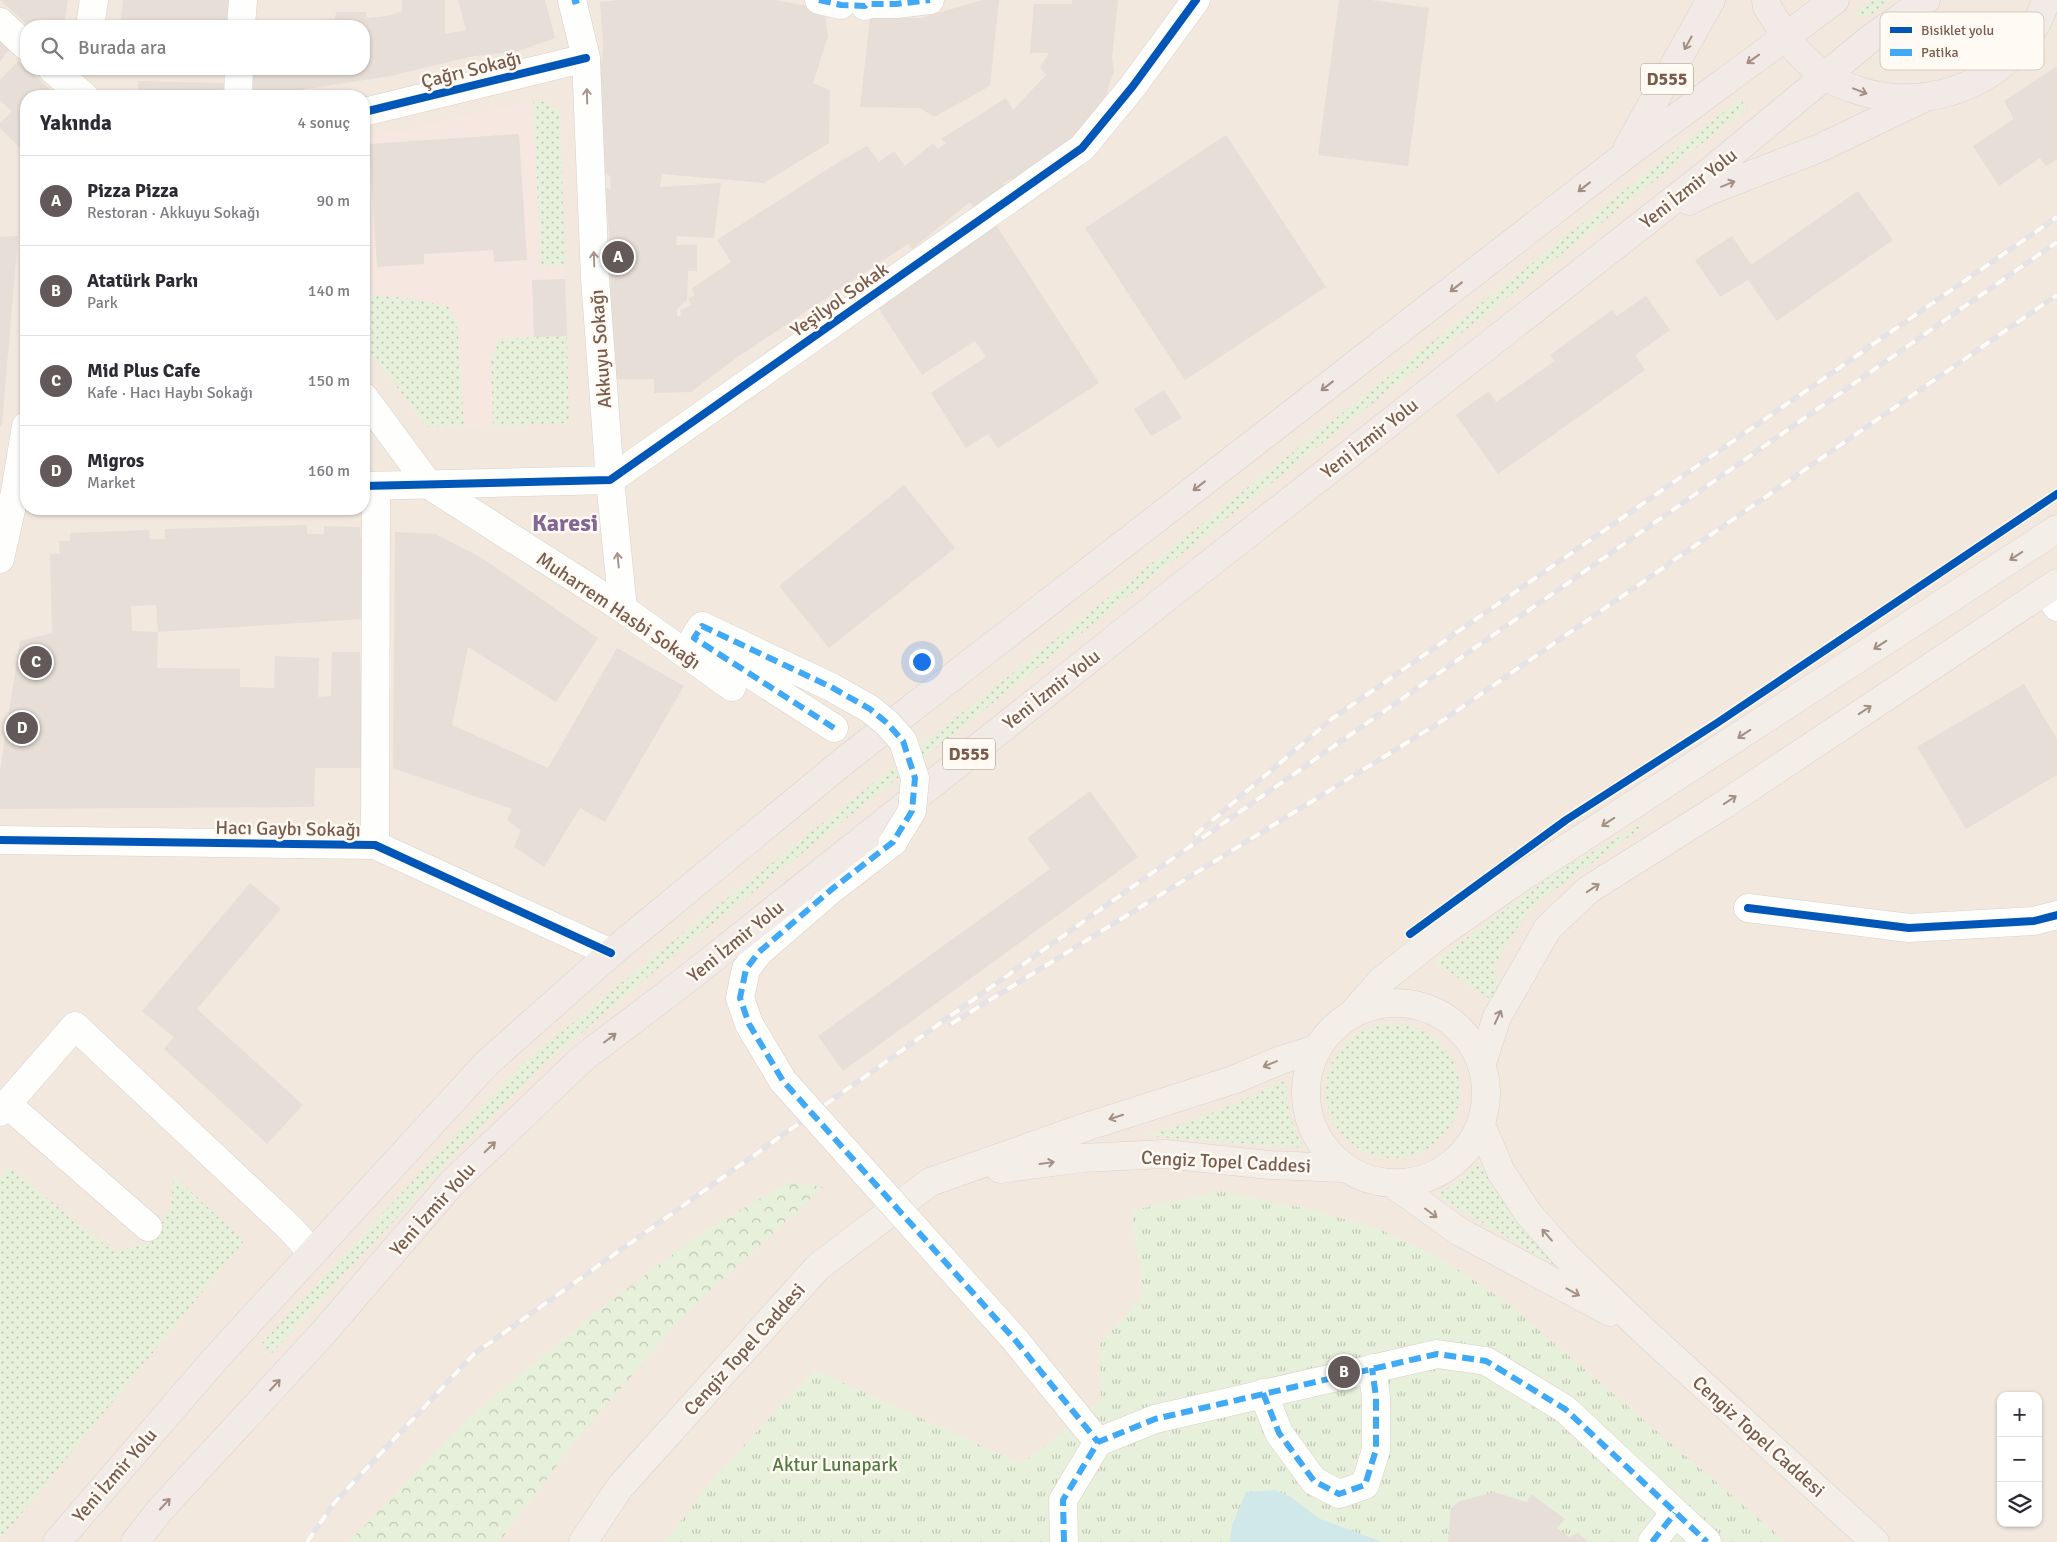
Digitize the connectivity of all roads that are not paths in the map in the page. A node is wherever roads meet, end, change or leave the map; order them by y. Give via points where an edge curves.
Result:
1 (94, 0) edge
2 (243, 0) edge
3 (930, 0) edge
4 (1196, 0) edge
5 (1711, 0) edge
6 (1766, 0) edge
7 (1836, 0) edge
8 (1926, 0) edge
9 (574, 1) edge
10 (842, 4) edge
11 (1909, 12) edge
12 (91, 20) edge
13 (241, 20) edge
14 (0, 22) edge
15 (1880, 32) edge
16 (1785, 36) junction
17 (20, 40) edge
18 (586, 58) junction
19 (1993, 70) edge
20 (61, 75) edge
21 (239, 75) edge
22 (1825, 75) junction
23 (83, 89) edge
24 (238, 90) edge
25 (1922, 99) junction
26 (370, 111) edge
27 (1623, 157) junction
28 (1637, 228) junction
29 (370, 405) edge
30 (610, 480) junction
31 (429, 485) junction
32 (370, 486) edge
33 (20, 493) edge
34 (20, 495) edge
35 (0, 518) edge
36 (2057, 529) edge
37 (0, 559) edge
38 (2053, 593) edge
39 (623, 609) junction
40 (732, 687) dead end
41 (834, 728) dead end
42 (0, 840) edge
43 (375, 846) junction
44 (1748, 908) dead end
45 (2057, 915) edge
46 (612, 954) junction
47 (1352, 1014) junction
48 (1316, 1049) junction
49 (1482, 1063) junction
50 (4, 1108) edge
51 (1481, 1125) junction
52 (1343, 1168) junction
53 (930, 1182) junction
54 (1392, 1184) junction
55 (148, 1228) dead end
56 (312, 1253) junction
57 (1644, 1331) junction
58 (1372, 1368) junction
59 (1263, 1393) junction
60 (1098, 1442) junction
61 (1675, 1513) junction
62 (57, 1542) edge
63 (135, 1542) edge
64 (584, 1542) edge
65 (1064, 1542) edge
66 (1652, 1542) edge
67 (1707, 1542) edge
68 (1875, 1542) edge

1 - 12 street
2 - 13 street
3 - 10 street
4 - 30 street, Yeşilyol Sokak via 1133,86 1082,148
5 -> 27 highway, D555
6 - 16 highway
7 - 16 highway, Yeni İzmir Yolu
8 - 11 highway, Yeni İzmir Yolu / D555
9 - 18 street, Akkuyu Sokağı
14 - 17 street
15 - 22 highway, Yeni İzmir Yolu / D555
16 - 22 highway via 1792,48
16 -> 27 highway, Yeni İzmir Yolu
18 - 26 street, Çağrı Sokağı
30 -> 18 street, Akkuyu Sokağı via 595,278
19 - 25 highway via 1969,86
20 - 23 street
21 - 24 street
22 -> 25 highway via 1874,96
22 - 28 highway, Yeni İzmir Yolu / D555
28 -> 25 highway via 1709,192 1820,148
27 -> 46 highway, Yeni İzmir Yolu / D555 via 849,757
63 -> 28 highway, Yeni İzmir Yolu / D555 via 160,1510 324,1332 452,1183 583,1058
29 - 31 street
30 - 31 street
39 -> 30 street, Akkuyu Sokağı
31 - 32 street
31 - 39 street, Muharrem Hasbi Sokağı
32 - 43 street
33 - 35 street
34 - 37 street
36 -> 47 main road via 1440,934 1381,980
49 -> 38 main road via 1497,1017 1548,928 1588,890
39 - 40 street, Muharrem Hasbi Sokağı
41 - 60 street, bridge via 694,638 702,626 870,709 903,741 915,778 912,811 893,842 759,952 746,969 740,998 749,1024 783,1081 1016,1341
42 - 43 street, Hacı Gaybı Sokağı
43 - 46 street, Hacı Gaybı Sokağı
44 - 45 street via 1909,928 2034,921
46 - 56 highway, Yeni İzmir Yolu / D555 via 487,1063
47 - 48 main road, Cengiz Topel Caddesi via 1325,1035
47 - 49 main road, Cengiz Topel Caddesi via 1377,1004 1402,1003 1428,1008 1451,1021 1470,1040
48 - 52 main road, Cengiz Topel Caddesi via 1306,1074 1305,1101 1311,1126 1324,1149
48 -> 53 main road, Cengiz Topel Caddesi via 1234,1080 1089,1126
49 - 51 main road, Cengiz Topel Caddesi via 1486,1105
50 - 55 street
50 - 56 street via 75,1026 291,1229
51 - 54 main road, Cengiz Topel Caddesi via 1471,1145 1455,1162 1437,1174 1415,1182
57 -> 51 main road, Cengiz Topel Caddesi via 1564,1254 1528,1213 1501,1172
53 -> 52 main road, Cengiz Topel Caddesi via 1082,1158 1165,1154 1269,1165
52 - 54 main road, Cengiz Topel Caddesi via 1367,1179
53 - 64 main road, Cengiz Topel Caddesi via 818,1267 620,1487
54 -> 57 main road, Cengiz Topel Caddesi via 1460,1232
56 - 62 highway, Yeni İzmir Yolu / D555 via 216,1358
57 - 68 main road, Cengiz Topel Caddesi
58 - 59 street
58 - 59 street via 1376,1397 1376,1450 1365,1485 1339,1494 1314,1481 1279,1433
58 - 61 street via 1437,1354 1486,1361 1565,1410
59 - 60 street via 1155,1419
60 - 65 street via 1063,1500
61 - 66 street
61 - 67 street

